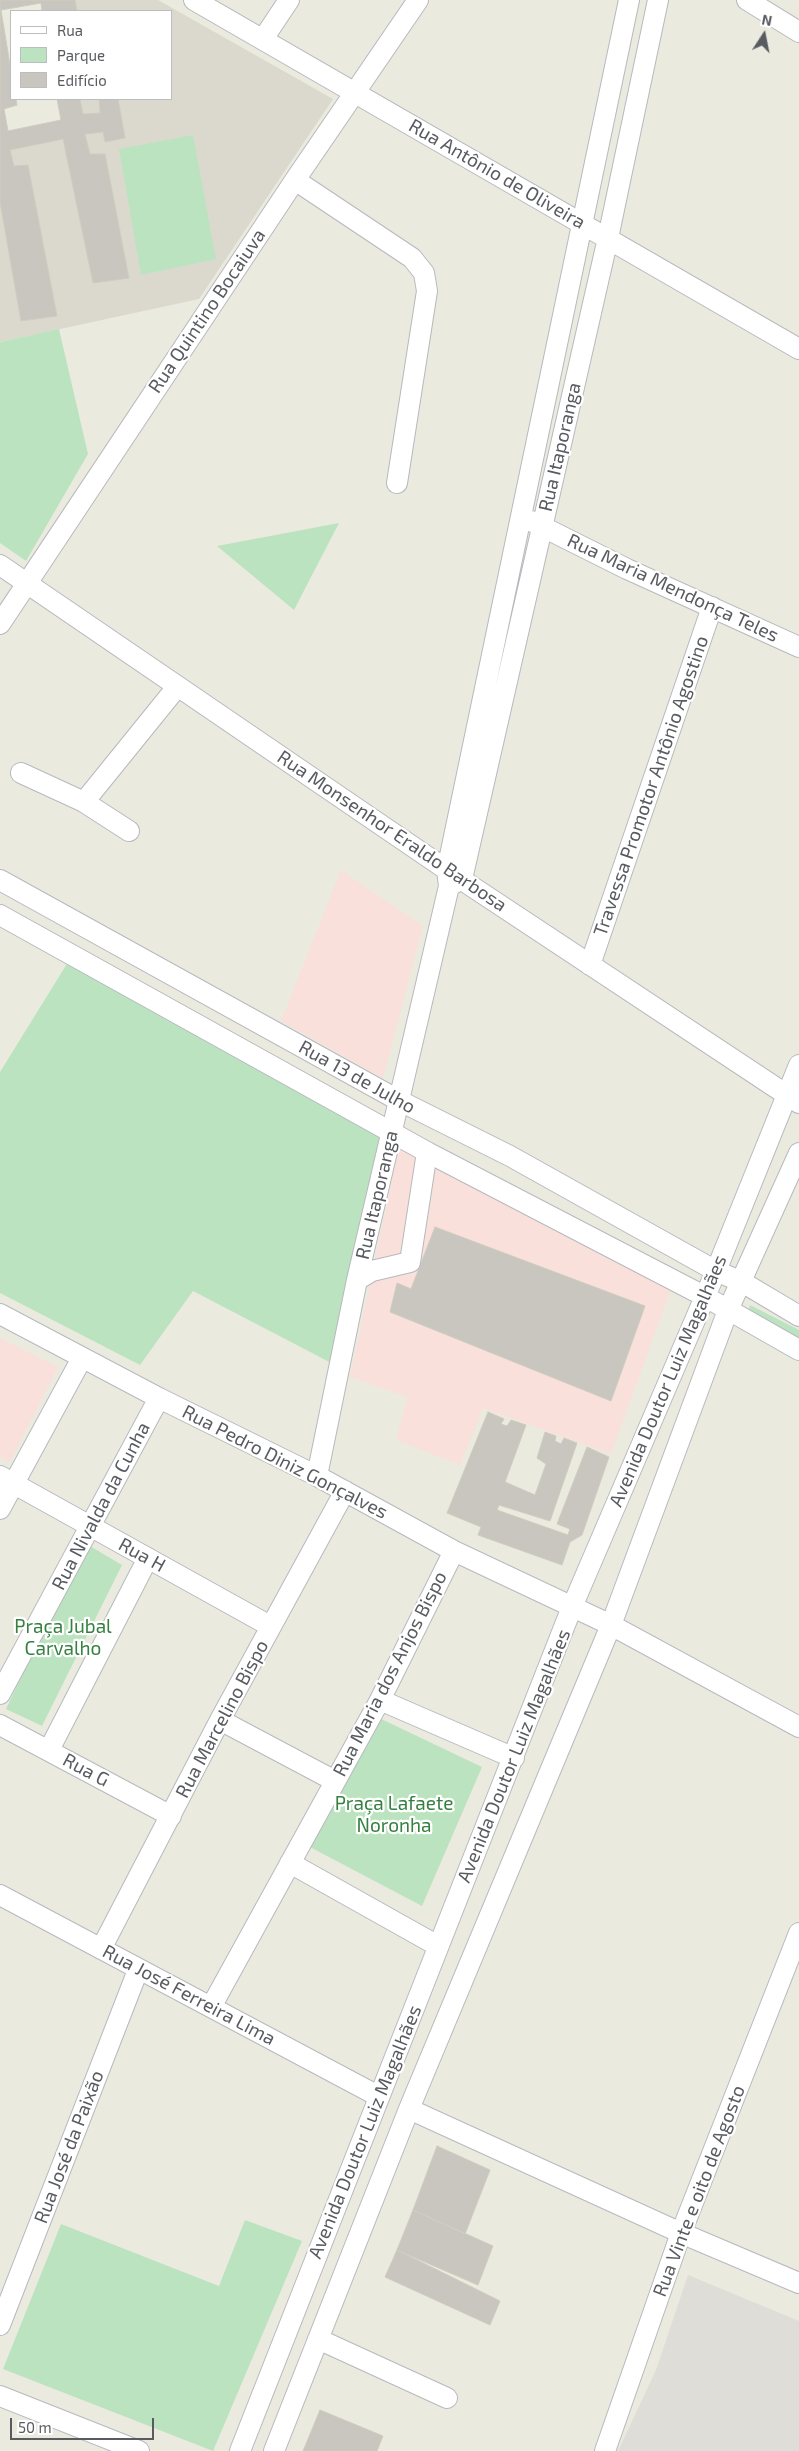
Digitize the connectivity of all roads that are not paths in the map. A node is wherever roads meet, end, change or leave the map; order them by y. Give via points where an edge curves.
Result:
1 (194, 0) edge
2 (289, 0) edge
3 (418, 0) edge
4 (629, 0) edge
5 (658, 0) edge
6 (746, 0) edge
7 (799, 32) edge
8 (263, 39) junction
9 (356, 92) junction
10 (295, 180) junction
11 (581, 223) junction
12 (608, 238) junction
13 (799, 350) edge
14 (398, 483) dead end
15 (520, 516) junction
16 (542, 526) junction
17 (0, 564) edge
18 (27, 582) junction
19 (712, 607) junction
20 (0, 624) edge
21 (799, 647) edge
22 (177, 686) junction
23 (21, 773) dead end
24 (84, 802) junction
25 (129, 831) dead end
26 (453, 878) junction
27 (0, 880) edge
28 (0, 915) edge
29 (590, 965) junction
30 (799, 1065) edge
31 (793, 1099) edge
32 (398, 1100) junction
33 (392, 1131) junction
34 (427, 1152) junction
35 (799, 1153) edge
36 (716, 1271) junction
37 (358, 1280) junction
38 (742, 1282) junction
39 (704, 1296) junction
40 (728, 1310) junction
41 (0, 1314) edge
42 (799, 1316) edge
43 (799, 1350) edge
44 (82, 1358) junction
45 (159, 1398) junction
46 (317, 1476) junction
47 (7, 1480) edge
48 (345, 1491) junction
49 (0, 1509) edge
50 (91, 1526) junction
51 (454, 1551) junction
52 (148, 1558) junction
53 (572, 1607) junction
54 (270, 1626) junction
55 (611, 1626) junction
56 (0, 1694) edge
57 (380, 1700) junction
58 (220, 1720) junction
59 (0, 1725) edge
60 (799, 1727) edge
61 (48, 1750) junction
62 (514, 1758) junction
63 (334, 1781) junction
64 (171, 1816) junction
65 (290, 1863) junction
66 (0, 1895) edge
67 (799, 1933) edge
68 (438, 1946) junction
69 (102, 1949) junction
70 (138, 1970) junction
71 (211, 2007) junction
72 (378, 2096) junction
73 (409, 2109) junction
74 (681, 2233) junction
75 (799, 2283) edge
76 (0, 2325) edge
77 (318, 2339) junction
78 (0, 2396) edge
79 (447, 2398) dead end
80 (139, 2451) edge
81 (240, 2451) edge
82 (274, 2451) edge
83 (605, 2451) edge

1 - 8 street, Rua Antônio de Oliveira
2 - 8 street
3 - 9 street, Rua Quintino Bocaiuva
4 - 11 street, Rua Itaporanga
5 - 12 street, Rua Itaporanga
6 - 7 street
8 - 9 street, Rua Antônio de Oliveira
9 - 10 street, Rua Quintino Bocaiuva
9 - 11 street, Rua Antônio de Oliveira
10 - 14 street via 412,258 424,273 427,291
10 - 18 street, Rua Quintino Bocaiuva
11 - 12 street, Rua Antônio de Oliveira
11 - 15 street, Rua Itaporanga
12 - 13 street, Rua Antônio de Oliveira
12 - 16 street, Rua Itaporanga
15 - 16 street, Rua Maria Mendonça Teles
15 - 26 street, Rua Itaporanga
16 - 19 street, Rua Maria Mendonça Teles
16 - 26 street, Rua Itaporanga
17 - 18 street, Rua Monsenhor Eraldo Barbosa
18 - 20 street, Rua Quintino Bocaiuva
18 - 22 street, Rua Monsenhor Eraldo Barbosa
19 - 21 street, Rua Maria Mendonça Teles
19 - 29 street, Travessa Promotor Antônio Agostino
22 - 24 street
22 - 26 street, Rua Monsenhor Eraldo Barbosa
23 - 24 street
24 - 25 street
26 - 29 street, Rua Monsenhor Eraldo Barbosa
26 - 32 street, Rua Itaporanga
27 - 32 street, Rua 13 de Julho
28 - 33 street, Rua 13 de Julho
29 - 31 street, Rua Monsenhor Eraldo Barbosa
30 - 31 street, Avenida Doutor Luiz Magalhães
31 - 36 street, Avenida Doutor Luiz Magalhães
32 - 33 street, Rua Itaporanga
32 - 36 street, Rua 13 de Julho via 510,1156
33 - 34 street, Rua 13 de Julho
33 - 37 street, Rua Itaporanga
34 - 37 street via 410,1262 372,1271
34 - 39 street, Rua 13 de Julho
35 - 38 street, Avenida Doutor Luiz Magalhães
36 - 38 street, Rua 13 de Julho
36 - 39 street, Avenida Doutor Luiz Magalhães
37 - 46 street, Rua Itaporanga
38 - 40 street, Avenida Doutor Luiz Magalhães
38 - 42 street, Rua 13 de Julho
39 - 40 street, Rua 13 de Julho
39 - 53 street, Avenida Doutor Luiz Magalhães
40 - 43 street, Rua 13 de Julho
40 - 55 street, Avenida Doutor Luiz Magalhães
41 - 44 street, Rua Pedro Diniz Gonçalves
44 - 45 street, Rua Pedro Diniz Gonçalves
44 - 47 street
45 - 46 street, Rua Pedro Diniz Gonçalves
45 - 50 street, Rua Nivalda da Cunha
46 - 48 street, Rua Pedro Diniz Gonçalves
47 - 49 street
47 - 50 street, Rua H
48 - 51 street, Rua Pedro Diniz Gonçalves
48 - 54 street, Rua Marcelino Bispo
50 - 52 street, Rua H
50 - 56 street, Rua Nivalda da Cunha
51 - 53 street, Rua Pedro Diniz Gonçalves
51 - 57 street, Rua Maria dos Anjos Bispo
52 - 54 street, Rua H
52 - 61 street
53 - 55 street, Rua Pedro Diniz Gonçalves
53 - 62 street, Avenida Doutor Luiz Magalhães
54 - 58 street, Rua Marcelino Bispo
55 - 60 street, Rua Pedro Diniz Gonçalves
55 - 73 street, Avenida Doutor Luiz Magalhães
57 - 62 street
57 - 63 street, Rua Maria dos Anjos Bispo
58 - 63 street
58 - 64 street, Rua Marcelino Bispo
59 - 61 street, Rua G
61 - 64 street, Rua G
62 - 68 street, Avenida Doutor Luiz Magalhães
63 - 65 street, Rua Maria dos Anjos Bispo
64 - 69 street, Rua Marcelino Bispo
65 - 68 street
65 - 71 street, Rua Maria dos Anjos Bispo
66 - 69 street, Rua José Ferreira Lima
67 - 74 street, Rua Vinte e oito de Agosto
68 - 72 street, Avenida Doutor Luiz Magalhães
69 - 70 street, Rua José Ferreira Lima
70 - 71 street, Rua José Ferreira Lima
70 - 76 street, Rua José da Paixão
71 - 72 street, Rua José Ferreira Lima
72 - 81 street, Avenida Doutor Luiz Magalhães
73 - 74 street
73 - 77 street, Avenida Doutor Luiz Magalhães
74 - 75 street
74 - 83 street, Rua Vinte e oito de Agosto
77 - 79 street
77 - 82 street, Avenida Doutor Luiz Magalhães
78 - 80 street

